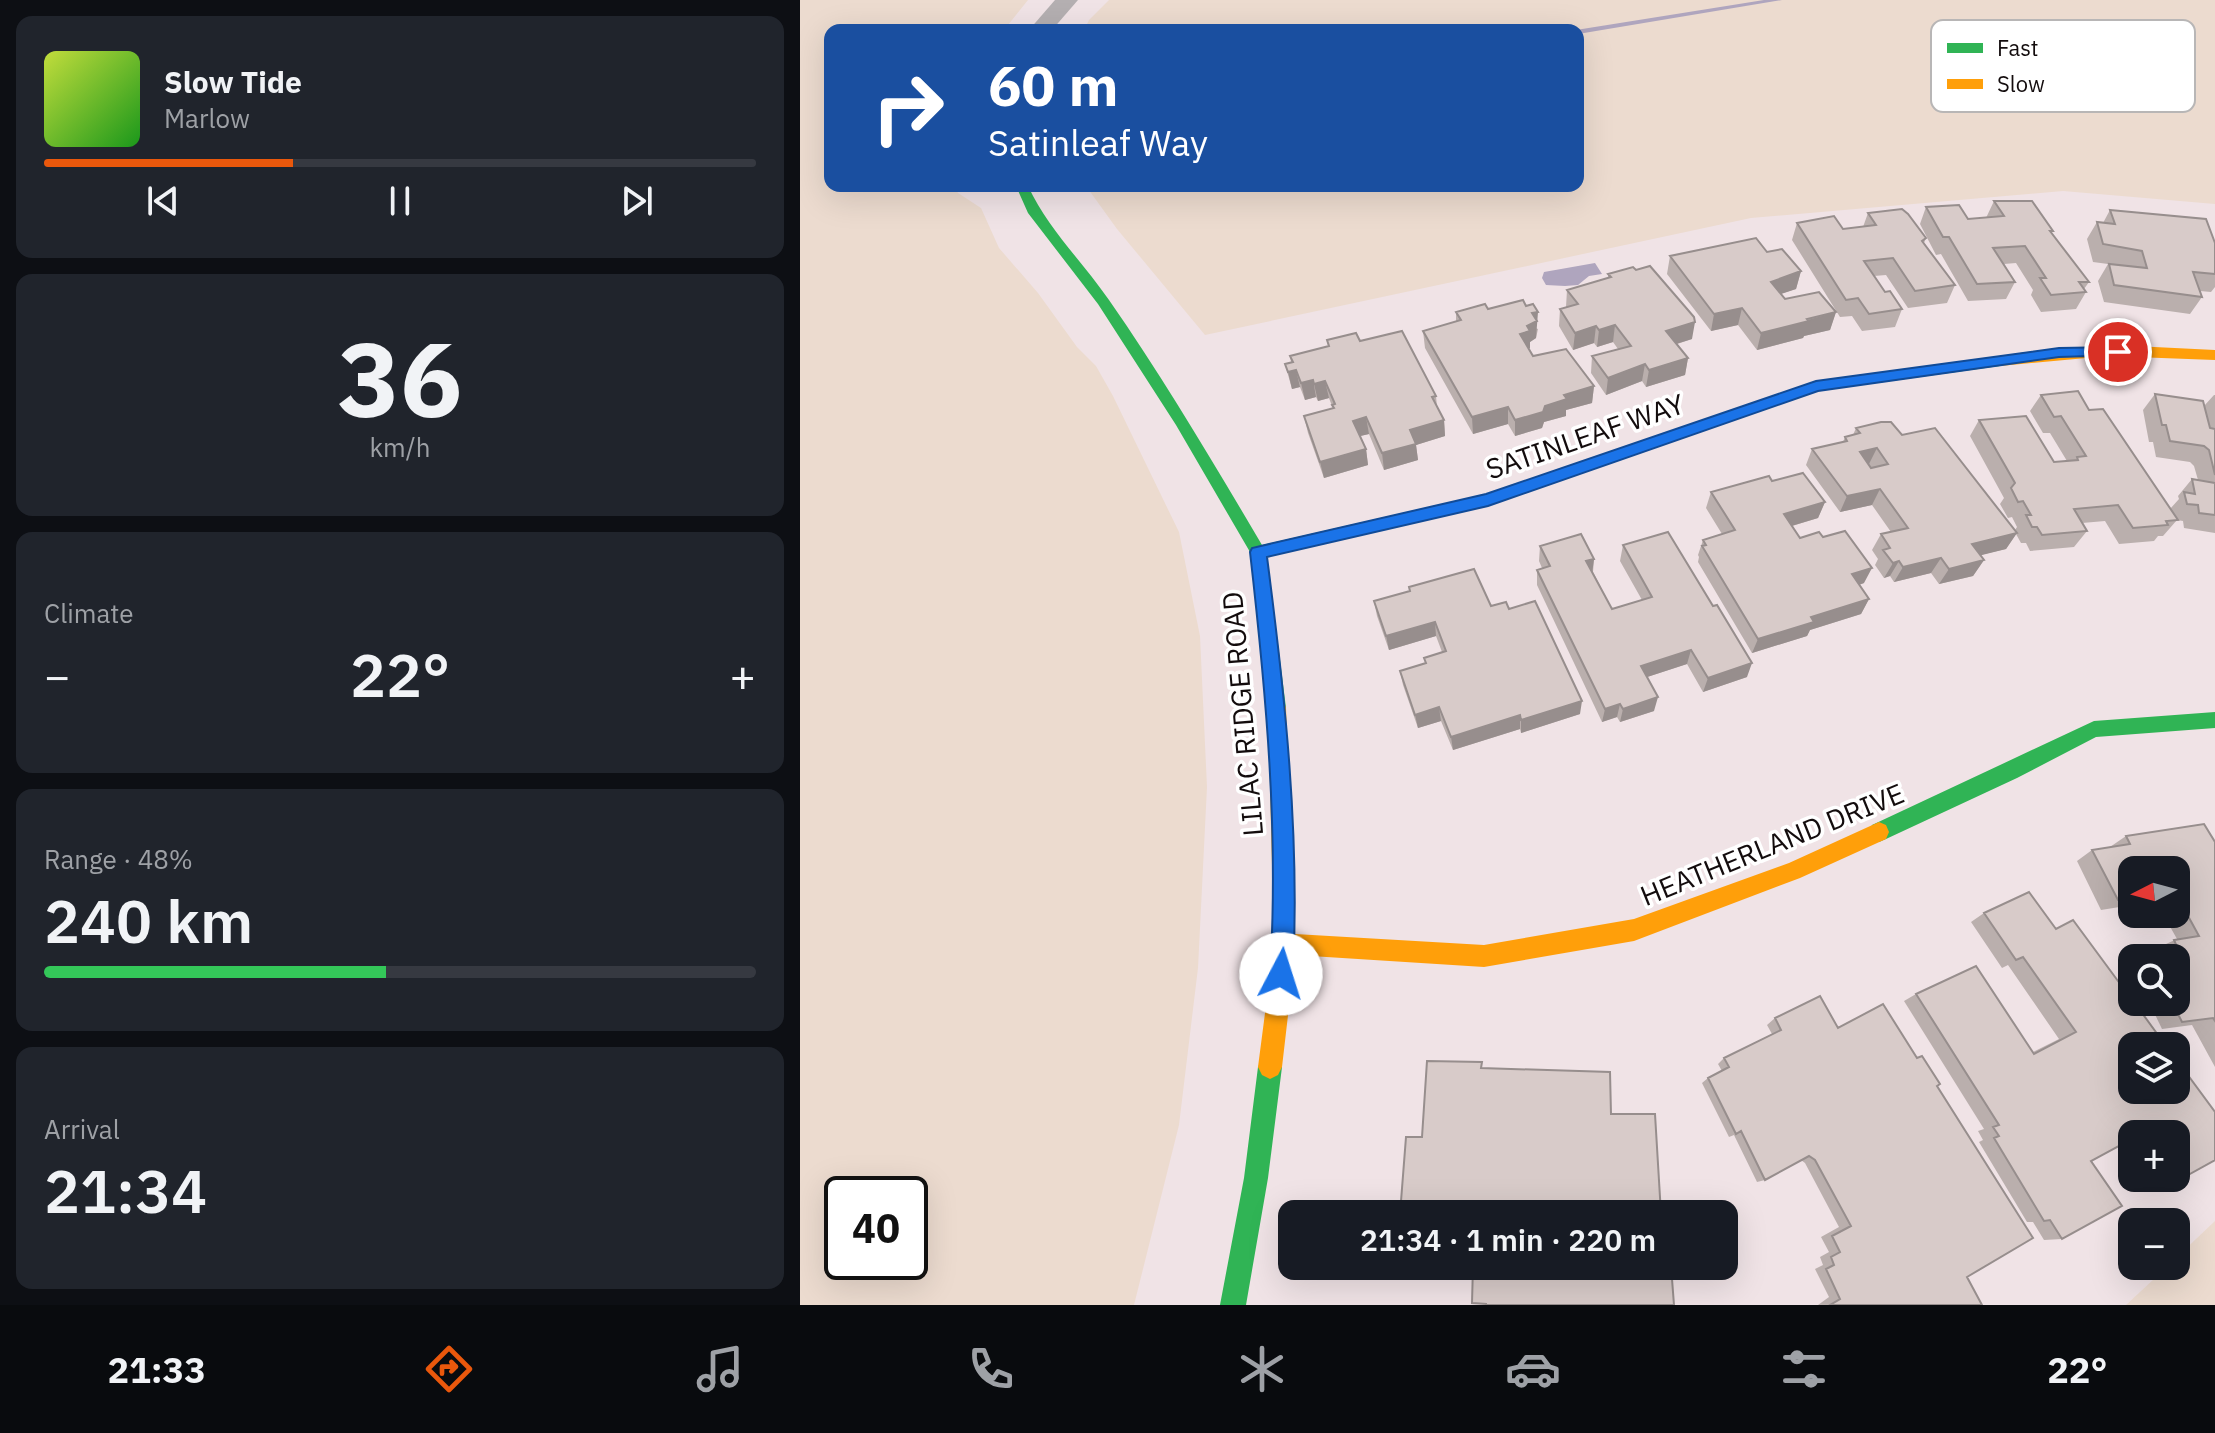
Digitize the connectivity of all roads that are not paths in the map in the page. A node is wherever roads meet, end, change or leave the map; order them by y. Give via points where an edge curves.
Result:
1 (1067, 0) edge
2 (1045, 24) edge
3 (1025, 192) edge
4 (2215, 355) edge
5 (1258, 552) junction
6 (2215, 720) edge
7 (1285, 944) junction
8 (1233, 1305) edge

1 - 2 street
3 - 5 street, LILAC RIDGE ROAD via 1034,213 1103,301 1182,422
4 - 5 street, SATINLEAF WAY via 2059,353 1816,386 1488,500
5 - 7 street, LILAC RIDGE ROAD via 1275,673
6 - 7 street, HEATHERLAND DRIVE via 2094,729 1793,871 1634,930 1484,956
7 - 8 street, LILAC RIDGE ROAD via 1256,1178

